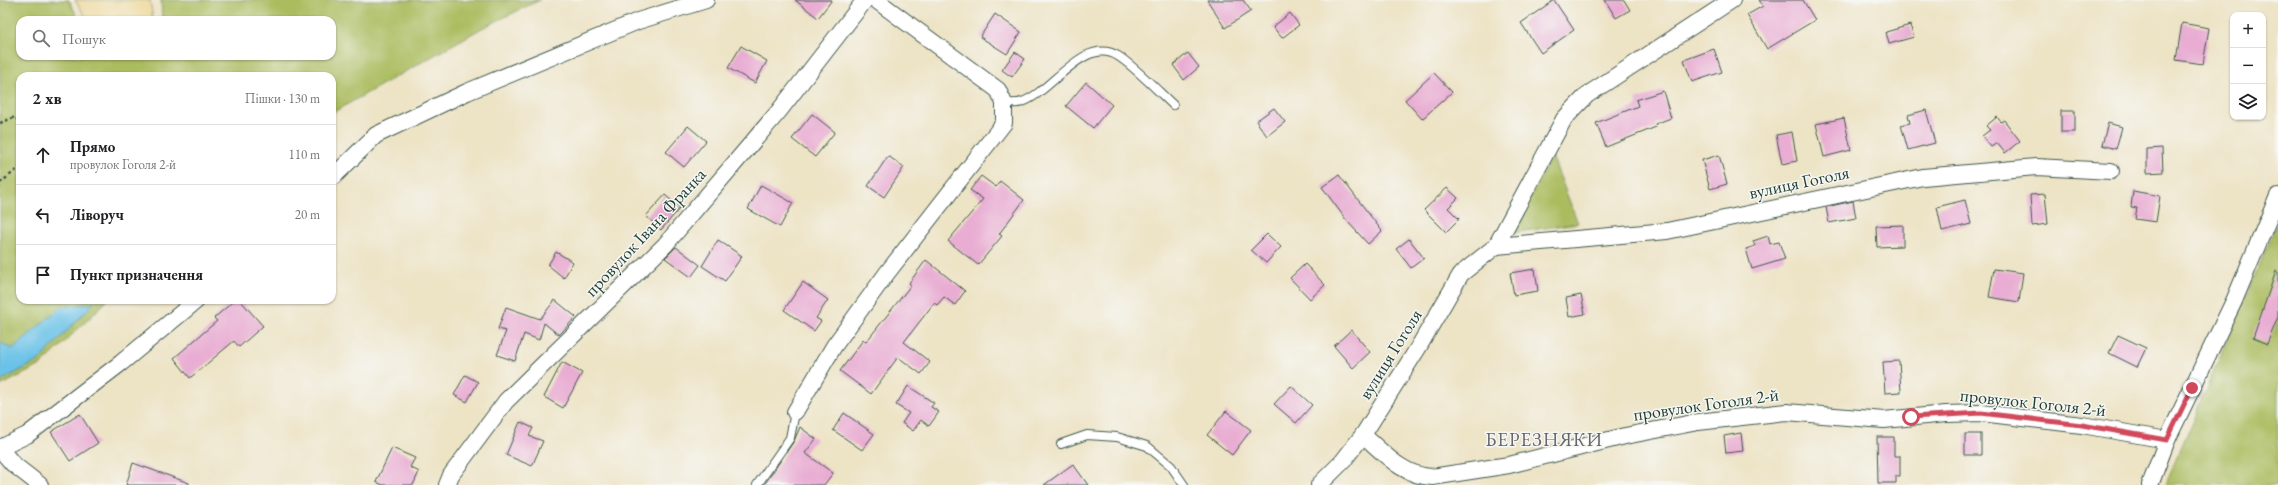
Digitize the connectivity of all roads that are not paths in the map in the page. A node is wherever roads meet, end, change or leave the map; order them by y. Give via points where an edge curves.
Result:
1 (706, 0) edge
2 (865, 0) edge
3 (876, 0) edge
4 (1732, 0) edge
5 (1004, 103) junction
6 (1173, 104) dead end
7 (2112, 171) dead end
8 (336, 174) edge
9 (2278, 196) edge
10 (1496, 246) junction
11 (192, 304) edge
12 (795, 412) joint
13 (1363, 435) junction
14 (2167, 440) junction
15 (1061, 444) dead end
16 (0, 449) edge
17 (40, 485) edge
18 (447, 485) edge
19 (757, 485) edge
20 (1184, 485) edge
21 (1319, 485) edge
22 (2150, 485) edge

1 - 8 street via 638,21 467,92 376,135
2 - 18 street, провулок Івана Франка via 779,111 665,245 506,401 451,475
3 - 5 street via 998,90
4 - 10 street, вулиця Гоголя via 1588,95 1564,119
5 - 6 lane via 1022,102 1036,95 1082,57 1102,50 1118,56
5 - 12 street via 1004,123 834,346
7 - 10 street, вулиця Гоголя via 2036,167 1923,177 1667,231
9 - 14 street via 2234,301
10 - 13 street, вулиця Гоголя via 1461,274
11 - 16 street via 27,435
12 - 19 lane via 790,438
13 - 14 street, провулок Гоголя 2-й via 1399,466 1419,476 1432,477 1509,465 1625,436 1698,422 1786,412 1884,420 1981,413 2082,425
13 - 21 street, вулиця Гоголя via 1343,461
14 - 22 street
15 - 20 lane via 1088,435 1117,437 1146,446 1172,466
16 - 17 street via 13,464

